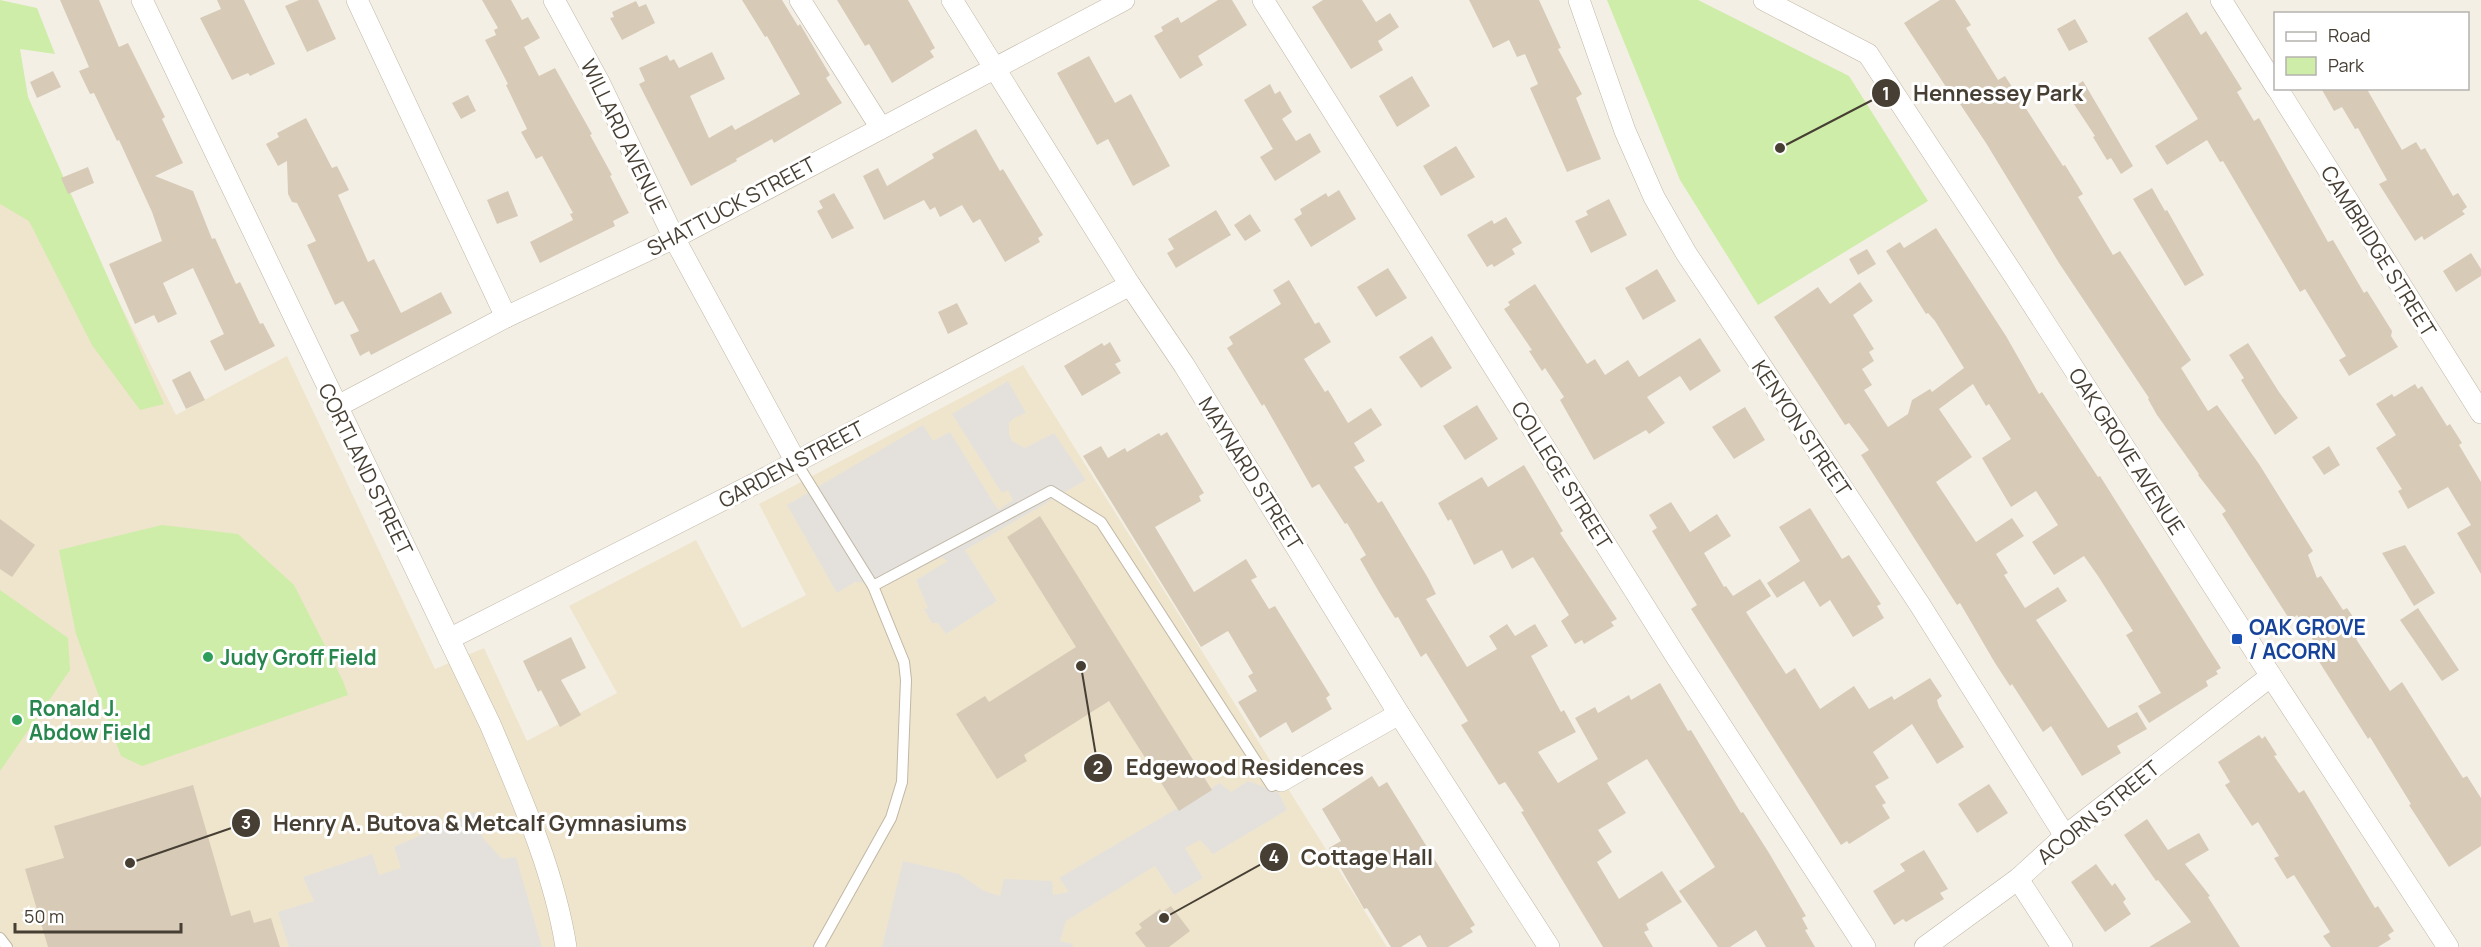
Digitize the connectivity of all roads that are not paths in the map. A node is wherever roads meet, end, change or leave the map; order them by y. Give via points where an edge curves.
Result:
1 (142, 0) edge
2 (357, 0) edge
3 (554, 0) edge
4 (800, 0) edge
5 (952, 0) edge
6 (1124, 0) edge
7 (1263, 0) edge
8 (1579, 0) edge
9 (1764, 0) edge
10 (2221, 0) edge
11 (995, 69) junction
12 (2274, 85) edge
13 (2277, 90) edge
14 (881, 128) junction
15 (674, 238) junction
16 (1130, 285) junction
17 (506, 317) junction
18 (336, 407) junction
19 (2481, 413) edge
20 (796, 462) junction
21 (873, 586) junction
22 (449, 639) junction
23 (2271, 676) junction
24 (1399, 714) junction
25 (1276, 783) joint
26 (2065, 836) junction
27 (2018, 879) junction
28 (0, 938) edge
29 (7, 947) edge
30 (566, 947) edge
31 (819, 947) edge
32 (1549, 947) edge
33 (1865, 947) edge
34 (1925, 947) edge
35 (2062, 947) edge
36 (2448, 947) edge

1 - 18 street, CORTLAND STREET
2 - 17 street
3 - 15 street, WILLARD AVENUE via 599,82
4 - 14 street
5 - 11 street, MAYNARD STREET
6 - 11 street, SHATTUCK STREET
7 - 33 street, COLLEGE STREET via 1677,658
8 - 26 street, KENYON STREET via 1625,130 1654,197 1686,254 1920,605
9 - 23 street, OAK GROVE AVENUE via 1868,54
10 - 12 street, CAMBRIDGE STREET
11 - 14 street, SHATTUCK STREET
11 - 16 street, MAYNARD STREET
13 - 19 street, CAMBRIDGE STREET
14 - 15 street, SHATTUCK STREET
15 - 17 street, SHATTUCK STREET
15 - 20 street, WILLARD AVENUE
16 - 20 street, GARDEN STREET
16 - 24 street, MAYNARD STREET via 1190,375
17 - 18 street, SHATTUCK STREET
18 - 22 street, CORTLAND STREET
20 - 21 lane
20 - 22 street, GARDEN STREET
21 - 25 lane via 1051,491 1101,522
21 - 31 lane via 904,662 902,782 891,819
22 - 30 street, CORTLAND STREET via 490,724 534,831
23 - 26 street, ACORN STREET
23 - 36 street, OAK GROVE AVENUE
24 - 25 street
24 - 32 street, MAYNARD STREET
26 - 27 street, ACORN STREET
27 - 34 street, ACORN STREET
27 - 35 street
28 - 29 lane

